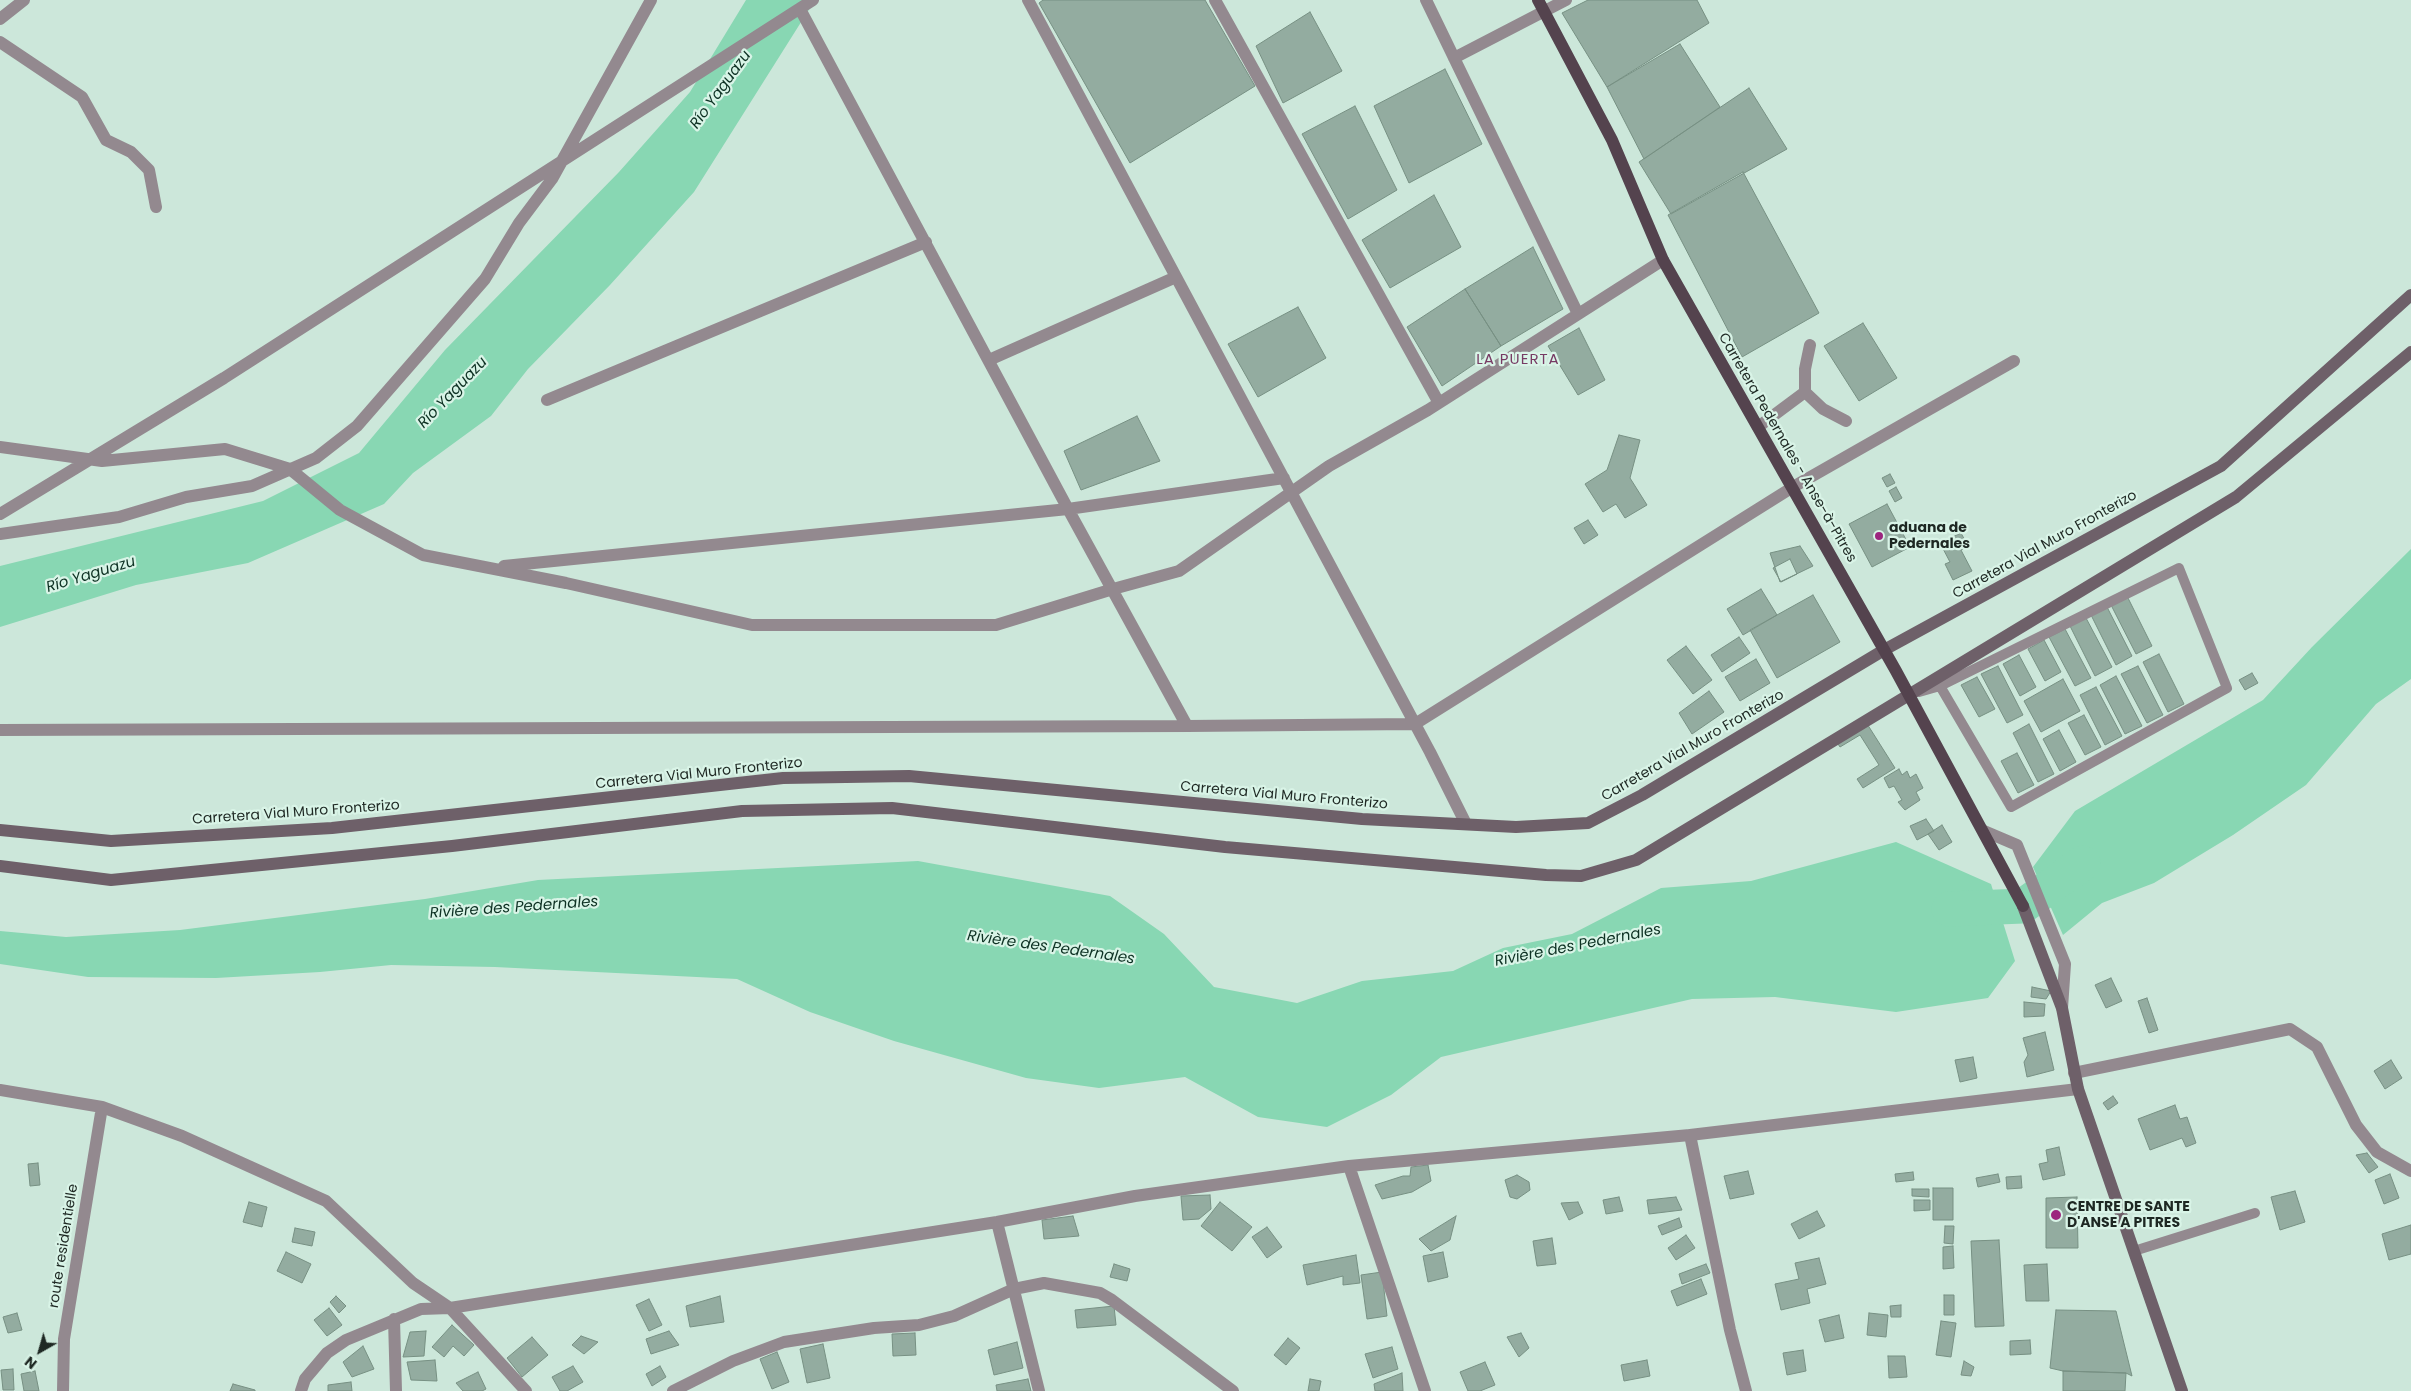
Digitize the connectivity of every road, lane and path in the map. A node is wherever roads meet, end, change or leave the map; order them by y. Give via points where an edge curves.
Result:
1 (24, 0) edge
2 (651, 0) edge
3 (813, 0) edge
4 (1028, 0) edge
5 (1215, 0) edge
6 (1426, 0) edge
7 (1538, 0) edge
8 (1566, 0) edge
9 (800, 9) junction
10 (0, 19) edge
11 (0, 42) edge
12 (1454, 58) junction
13 (156, 207) dead end
14 (926, 242) junction
15 (1663, 260) junction
16 (1176, 277) junction
17 (2411, 295) edge
18 (1578, 314) junction
19 (1810, 345) dead end
20 (2411, 352) edge
21 (989, 360) junction
22 (2014, 361) dead end
23 (1805, 393) junction
24 (547, 400) dead end
25 (1439, 402) junction
26 (1846, 421) dead end
27 (1758, 426) junction
28 (0, 447) edge
29 (88, 460) junction
30 (290, 469) junction
31 (1284, 478) junction
32 (1792, 487) junction
33 (1291, 495) junction
34 (1068, 509) junction
35 (0, 514) edge
36 (0, 534) edge
37 (489, 568) junction
38 (1113, 589) junction
39 (1884, 650) junction
40 (1940, 686) junction
41 (1908, 694) junction
42 (1415, 724) junction
43 (1187, 726) junction
44 (0, 730) edge
45 (1466, 824) junction
46 (0, 830) edge
47 (1984, 830) junction
48 (0, 866) edge
49 (2023, 906) joint
50 (2062, 1008) junction
51 (2074, 1073) junction
52 (2078, 1088) junction
53 (0, 1090) edge
54 (102, 1107) junction
55 (1690, 1136) junction
56 (1349, 1166) junction
57 (2411, 1171) edge
58 (2255, 1213) dead end
59 (997, 1222) junction
60 (2134, 1251) junction
61 (1014, 1289) junction
62 (450, 1308) junction
63 (394, 1319) junction
64 (63, 1391) edge
65 (301, 1391) edge
66 (396, 1391) edge
67 (526, 1391) edge
68 (673, 1391) edge
69 (1040, 1391) edge
70 (1233, 1391) edge
71 (1425, 1391) edge
72 (1746, 1391) edge
73 (2182, 1391) edge

1 - 10 street
2 - 30 street via 552,179 519,223 485,279 357,426 316,458
3 - 9 street
4 - 16 street
5 - 25 street
6 - 12 street
7 - 15 main road, Carretera Pedernales - Anse-à-Pitres via 1612,140
8 - 12 street
9 - 14 street
9 - 29 street via 232,373
11 - 13 street via 82,97 106,140 131,152 149,170
12 - 18 street
14 - 21 street
14 - 24 street
15 - 18 street
15 - 27 main road, Carretera Pedernales - Anse-à-Pitres
16 - 21 street
16 - 31 street
17 - 39 street, Carretera Vial Muro Fronterizo via 2221,466
18 - 25 street
19 - 23 street
20 - 41 street via 2236,497
21 - 34 street
22 - 32 street
23 - 26 street via 1823,409
23 - 27 street
25 - 33 street via 1329,466
27 - 32 main road, Carretera Pedernales - Anse-à-Pitres
28 - 29 street
29 - 30 street via 225,449
29 - 35 street
30 - 36 street via 252,486 186,497 119,517
30 - 37 street via 340,510 423,554
31 - 33 street
31 - 34 street
32 - 39 main road, Carretera Pedernales - Anse-à-Pitres
32 - 42 street
33 - 38 street via 1179,571
33 - 42 street
34 - 37 street
34 - 38 street
37 - 38 street via 752,625 996,625
38 - 43 street
39 - 41 main road, Carretera Pedernales - Anse-à-Pitres
39 - 45 street, Carretera Vial Muro Fronterizo via 1642,795 1588,823 1516,827
40 - 40 lane via 2179,568 2227,688 2011,807
40 - 41 lane
41 - 47 main road, Carretera Pedernales - Anse-à-Pitres
41 - 48 street via 1636,860 1580,876 1225,847 892,808 742,811 452,846 111,880
42 - 43 street
42 - 45 street
43 - 44 street
45 - 46 street, Carretera Vial Muro Fronterizo via 1362,818 909,776 783,778 322,828 111,841
47 - 49 main road, Carretera Pedernales - Anse-à-Pitres
47 - 50 street via 2017,845 2065,964
49 - 50 street
50 - 51 street
51 - 52 street
51 - 57 street via 2290,1028 2317,1047 2356,1125 2377,1152
52 - 55 street
52 - 60 street
53 - 54 street
54 - 62 street via 182,1136 326,1201 413,1283
54 - 64 street, route residentielle via 64,1339
55 - 56 street
55 - 72 street via 1730,1330
56 - 59 street via 1135,1196
56 - 71 street
58 - 60 lane
59 - 61 street
59 - 62 street
60 - 73 street
61 - 68 street via 954,1316 919,1325 874,1328 784,1342
61 - 69 street
61 - 70 street via 1044,1283 1100,1294 1146,1323
62 - 63 street via 421,1309
62 - 67 street
63 - 65 street via 346,1340 327,1353 305,1379
63 - 66 street

